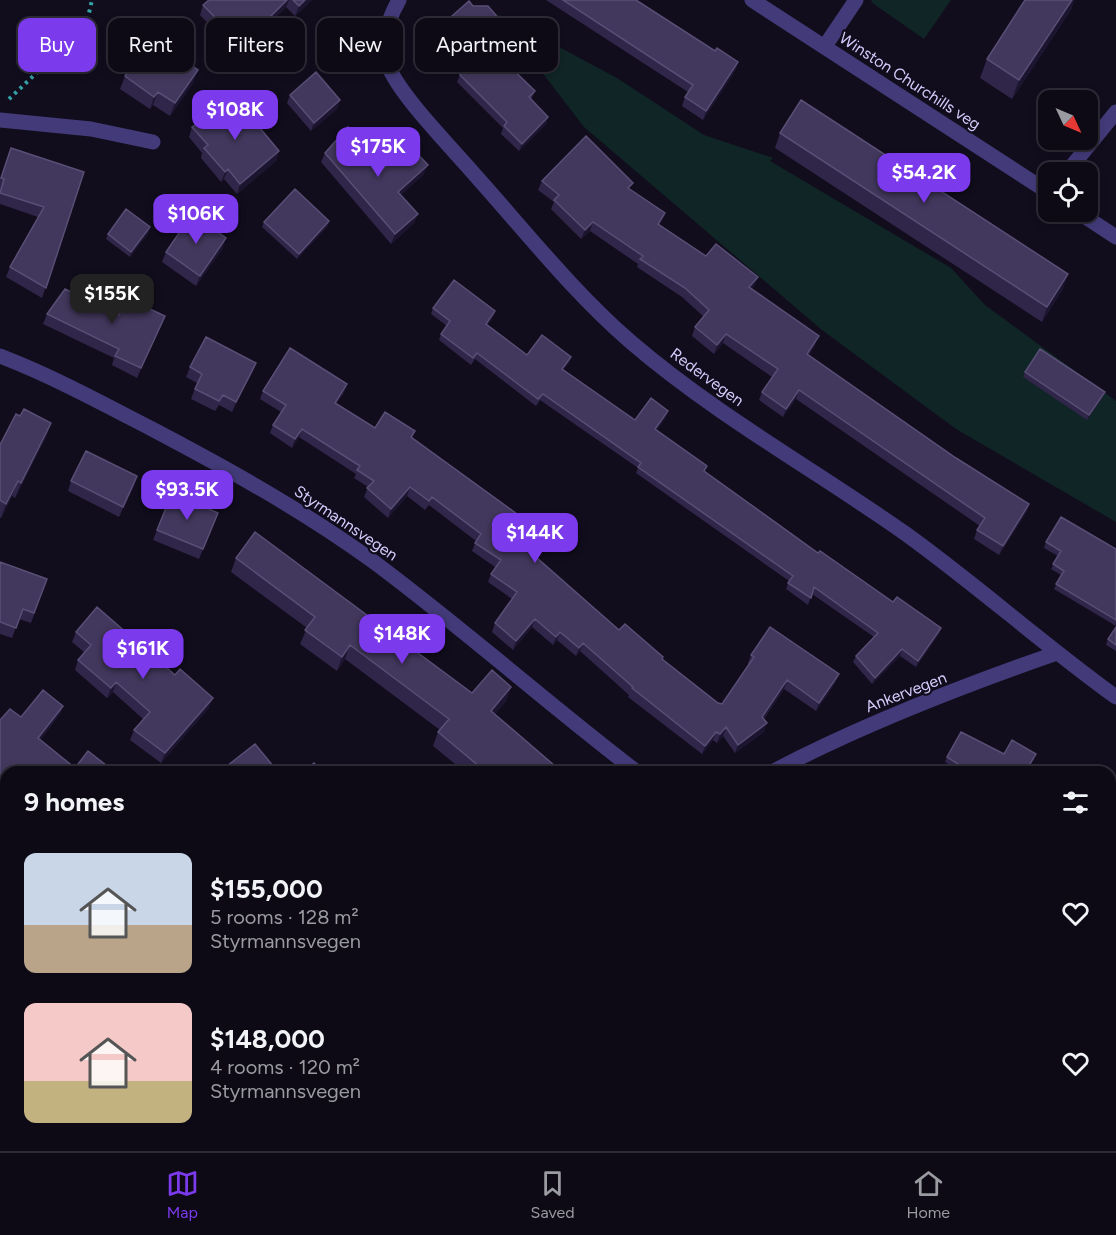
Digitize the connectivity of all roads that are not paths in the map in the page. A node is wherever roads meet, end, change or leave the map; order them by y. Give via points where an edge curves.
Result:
1 (399, 0) edge
2 (752, 0) edge
3 (856, 0) edge
4 (825, 46) junction
5 (1116, 112) edge
6 (0, 120) edge
7 (153, 142) dead end
8 (1075, 162) edge
9 (1038, 185) edge
10 (1093, 222) edge
11 (1116, 237) edge
12 (0, 356) edge
13 (1057, 653) junction
14 (1116, 697) edge
15 (630, 766) edge
16 (784, 766) edge

1 - 13 street, Redervegen via 388,23 385,44 395,78 450,147 578,291 631,343 682,382 907,535
2 - 4 street, Winston Churchills veg
3 - 4 street
4 - 9 street, Winston Churchills veg
5 - 8 street
6 - 7 street via 91,129
10 - 11 street
12 - 15 street, Styrmannsvegen via 212,460 330,531 402,583
13 - 14 street, Redervegen
13 - 16 street, Ankervegen via 833,741

